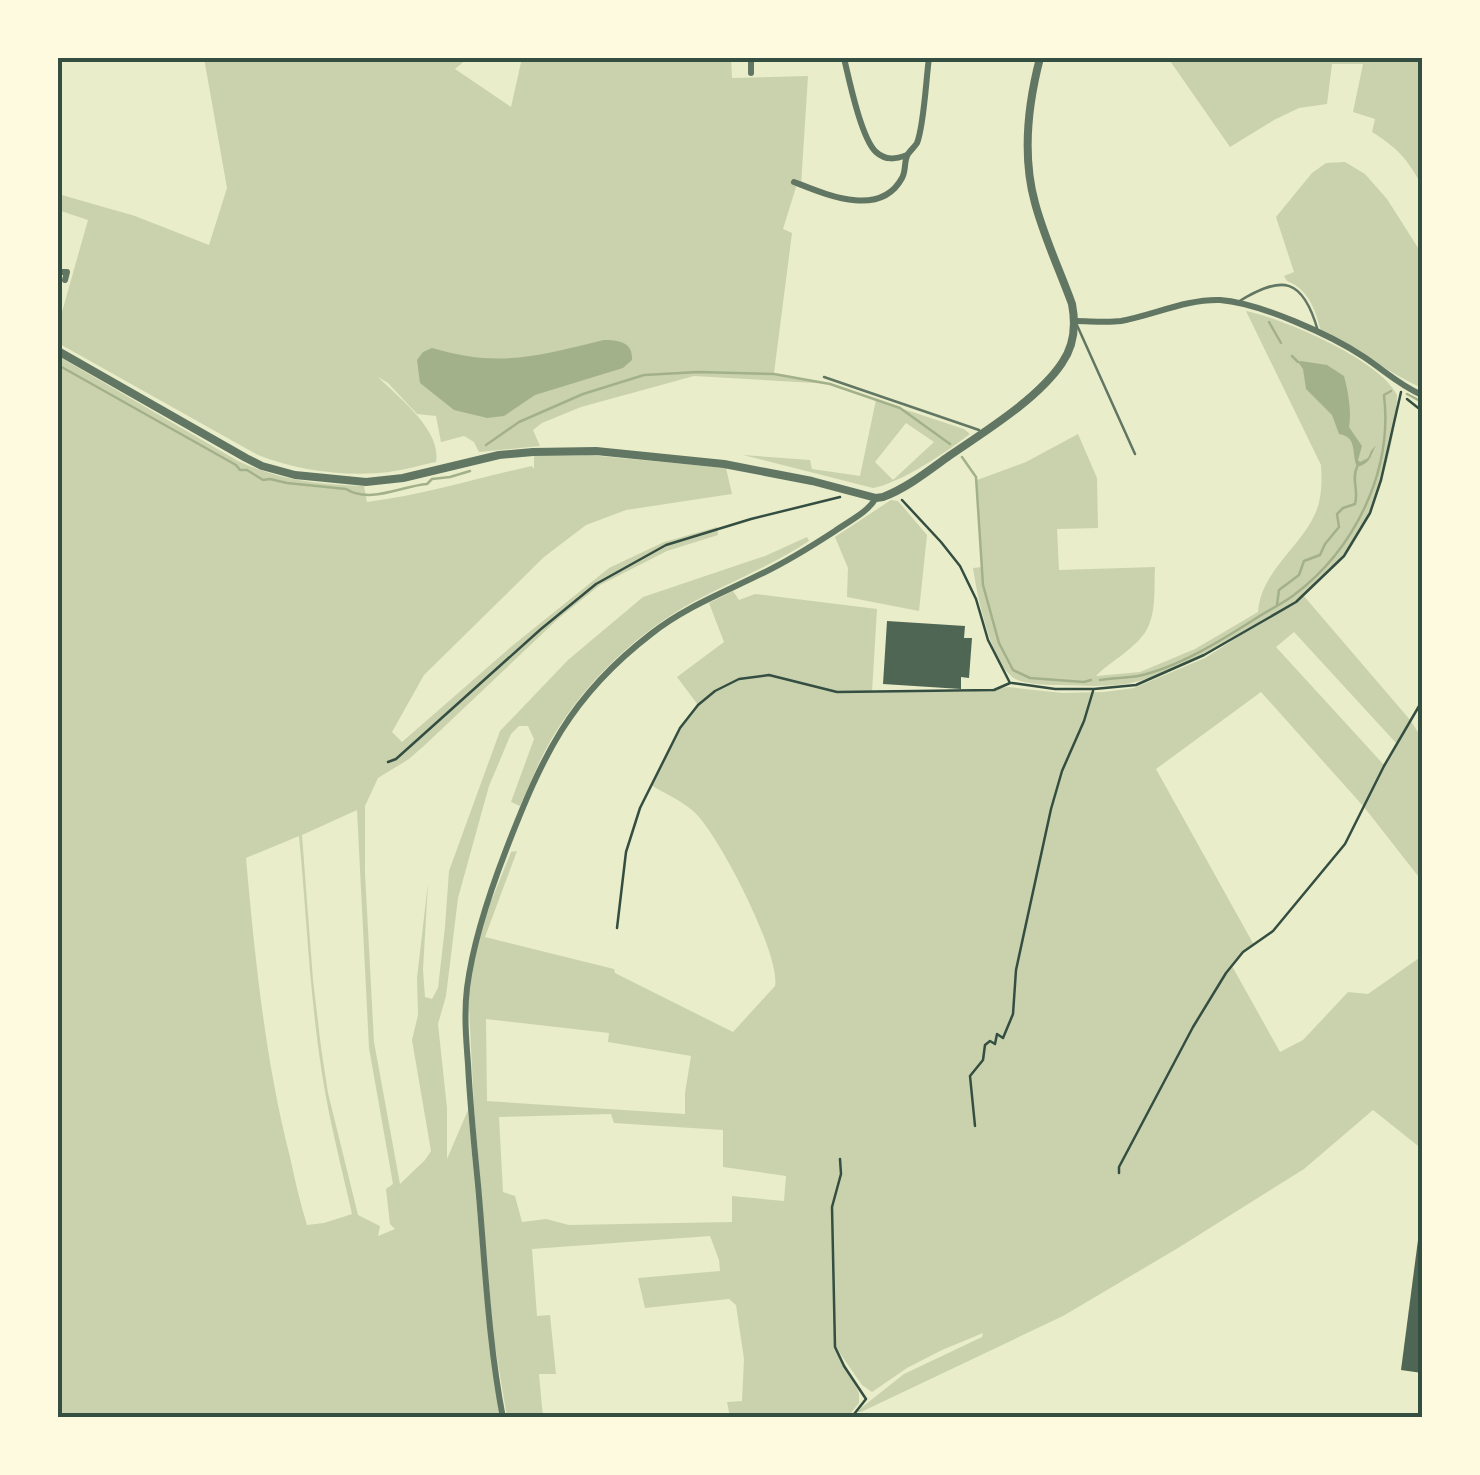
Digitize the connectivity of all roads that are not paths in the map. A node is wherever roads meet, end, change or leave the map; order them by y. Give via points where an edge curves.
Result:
1 (752, 58) edge
2 (844, 58) edge
3 (929, 58) edge
4 (1040, 58) edge
5 (751, 74) dead end
6 (907, 155) junction
7 (794, 182) dead end
8 (1236, 303) junction
9 (1075, 321) junction
10 (1318, 333) junction
11 (58, 351) edge
12 (824, 377) dead end
13 (1422, 395) edge
14 (985, 432) junction
15 (1135, 454) dead end
16 (879, 497) junction
17 (503, 1418) edge

1 - 5 street
2 - 6 street via 871,145 886,158
3 - 6 street via 918,140
4 - 9 street via 1028,166
6 - 7 street via 896,187 871,201 837,198
8 - 9 street via 1192,303 1116,322
8 - 10 street
8 - 10 lane via 1282,283 1311,307
9 - 14 street via 1064,362
9 - 15 lane
10 - 13 street
11 - 16 street via 246,458 295,475 386,480 499,456 568,450 724,464
12 - 14 lane
14 - 16 street
16 - 17 street via 811,546 678,615 613,666 557,735 524,805 496,876 466,991 470,1106

